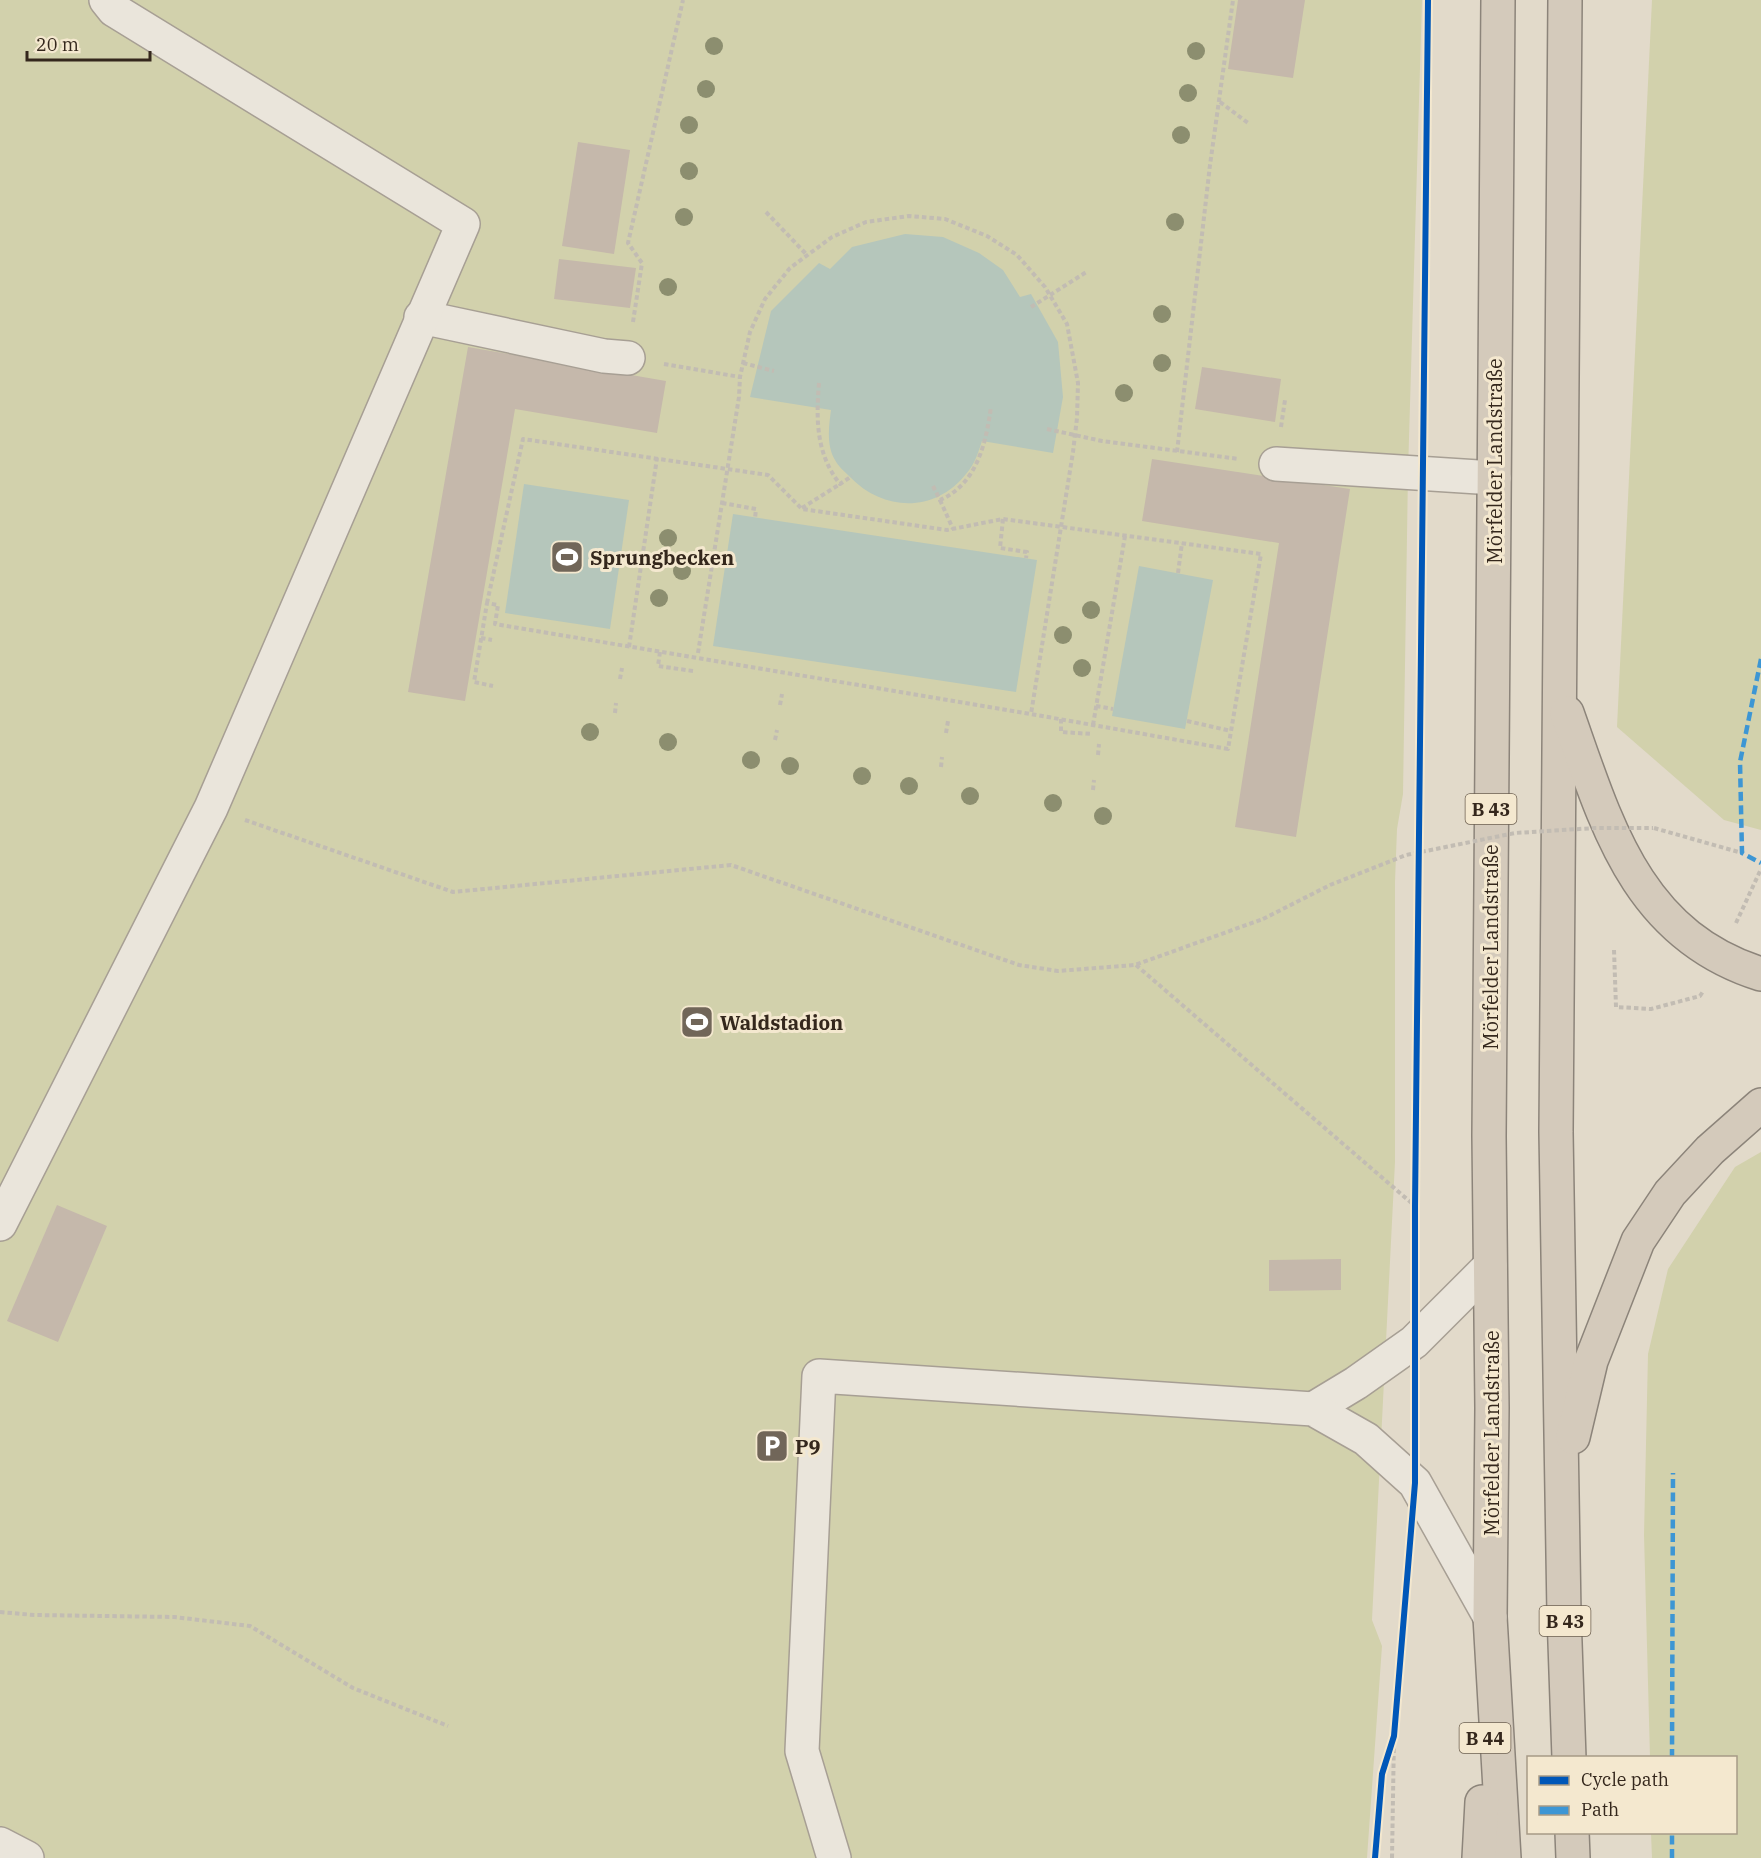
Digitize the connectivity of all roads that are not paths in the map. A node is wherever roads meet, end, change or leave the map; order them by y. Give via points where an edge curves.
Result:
1 (106, 0) edge
2 (1498, 0) edge
3 (1565, 0) edge
4 (421, 317) junction
5 (628, 358) road end
6 (1276, 464) road end
7 (1494, 478) junction
8 (1559, 692) junction
9 (1761, 974) edge
10 (1761, 1104) edge
11 (0, 1224) edge
12 (1490, 1266) junction
13 (1314, 1409) junction
14 (1562, 1485) junction
15 (1490, 1617) junction
16 (1569, 1756) edge
17 (1572, 1834) edge
18 (834, 1858) edge
19 (1479, 1858) edge
20 (1504, 1858) edge
21 (1573, 1858) edge

1 - 4 lane via 114,10 463,224
2 - 7 highway, Mörfelder Landstraße / B 43
3 - 8 highway, B 43
4 - 5 lane
4 - 11 lane via 211,808
6 - 7 lane
7 - 12 highway, Mörfelder Landstraße / B 43
8 - 9 highway via 1600,807 1623,858 1649,896 1677,927 1706,949
8 - 14 highway, B 43 via 1556,1132
10 - 14 highway via 1670,1193 1638,1240 1591,1360
12 - 13 lane via 1414,1342
12 - 15 highway, Mörfelder Landstraße / B 43
13 - 15 lane via 1366,1439 1415,1483
13 - 18 lane via 819,1376 802,1752
14 - 16 highway, B 43
15 - 19 highway, B 44
15 - 20 highway, Mörfelder Landstraße / B 43
17 - 21 highway

